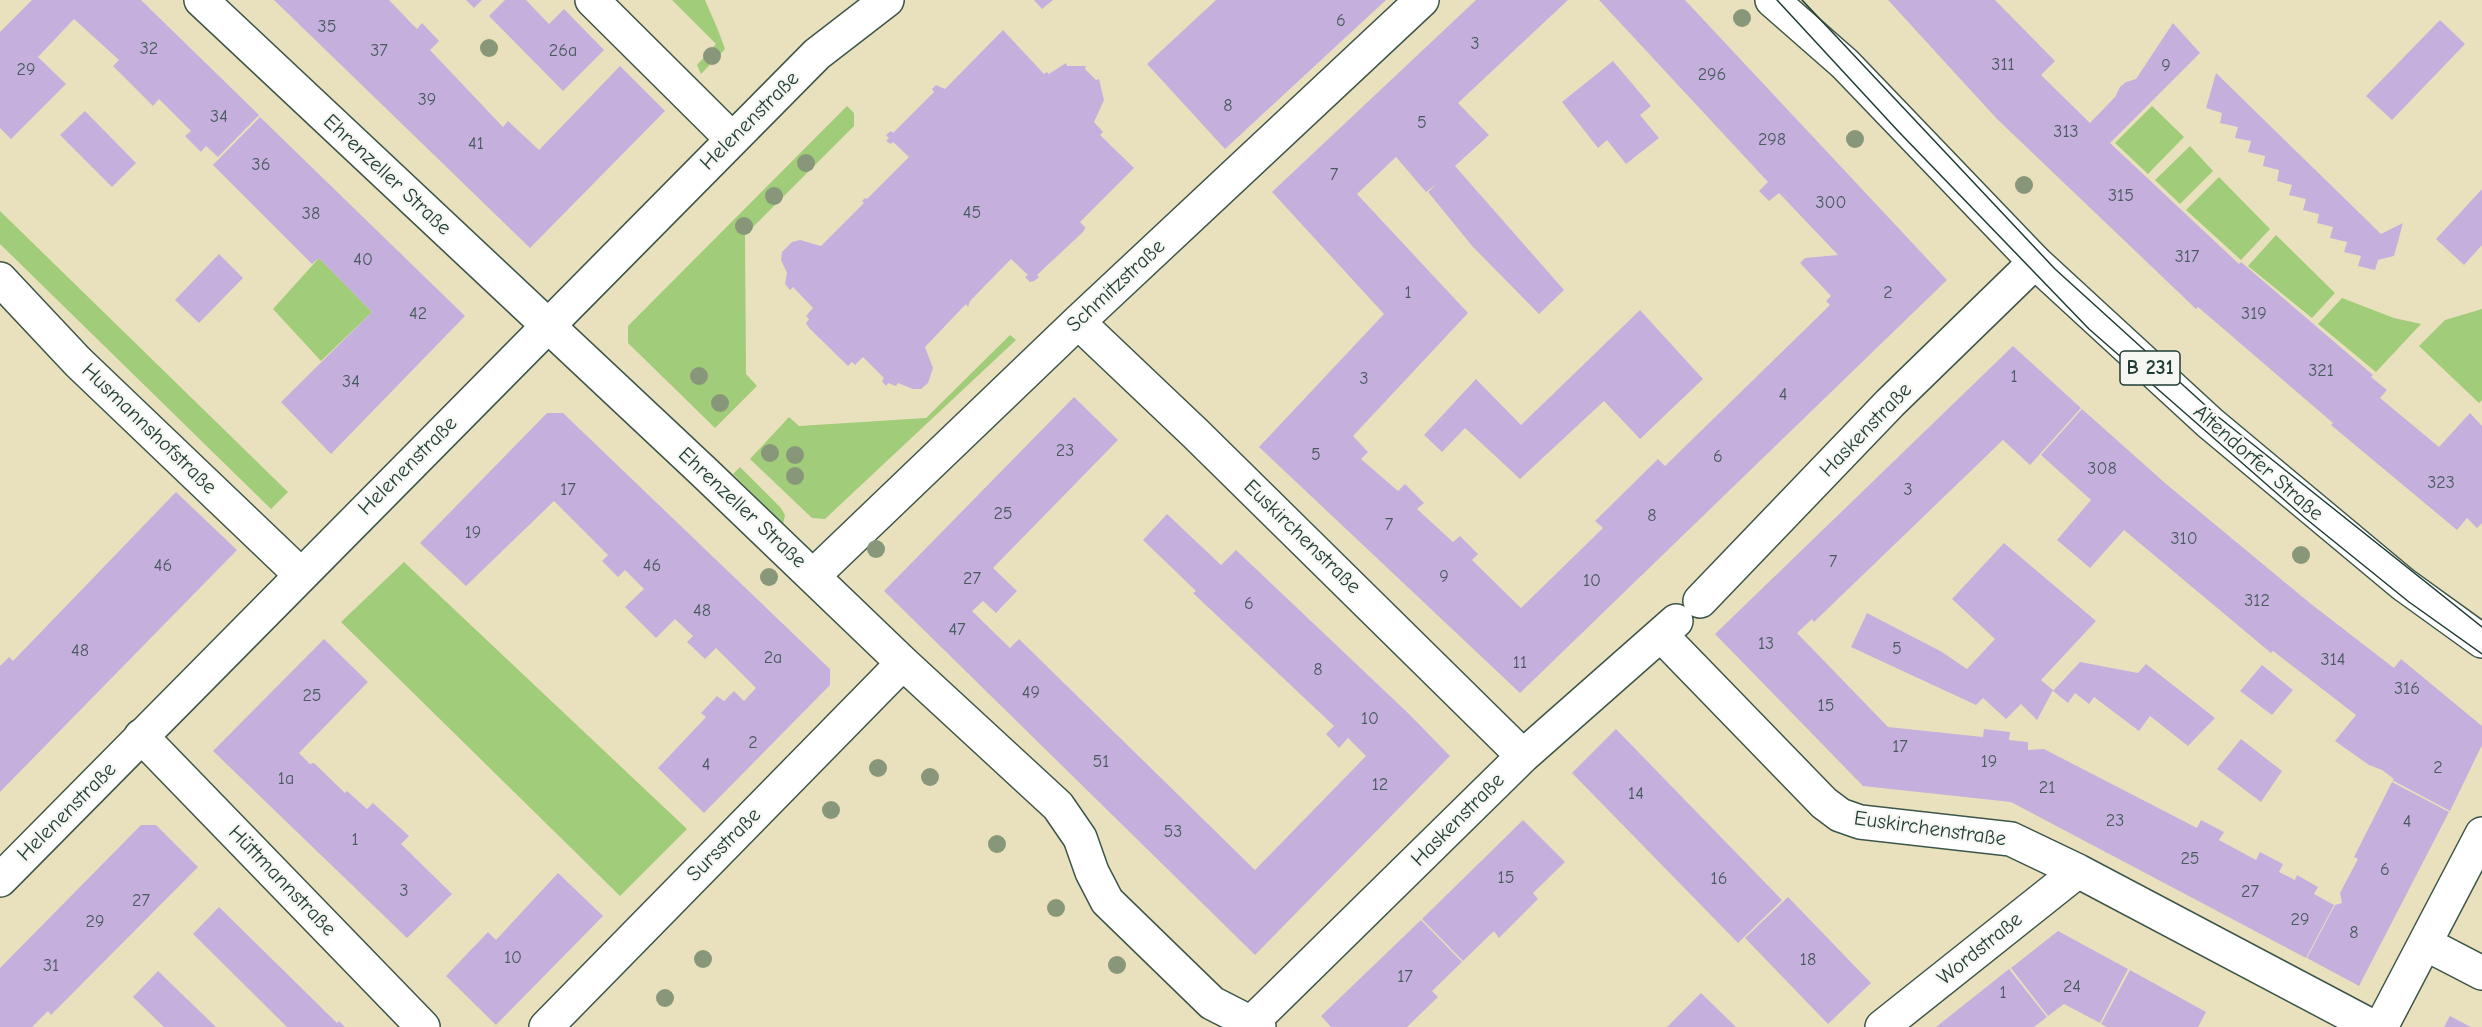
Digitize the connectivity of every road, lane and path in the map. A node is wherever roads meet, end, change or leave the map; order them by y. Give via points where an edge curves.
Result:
1 (201, 0) edge
2 (592, 0) edge
3 (848, 0) edge
4 (873, 0) edge
5 (887, 0) edge
6 (1422, 0) edge
7 (1772, 0) edge
8 (1788, 0) edge
9 (1807, 0) edge
10 (817, 54) junction
11 (1845, 64) junction
12 (732, 140) junction
13 (2035, 262) junction
14 (0, 279) edge
15 (1078, 322) junction
16 (546, 325) junction
17 (301, 575) junction
18 (813, 576) junction
19 (1679, 619) junction
20 (2477, 629) edge
21 (903, 663) junction
22 (141, 736) junction
23 (1523, 756) junction
24 (2482, 834) edge
25 (2078, 871) junction
26 (0, 880) edge
27 (2426, 944) junction
28 (2482, 973) edge
29 (1253, 1025) edge
30 (423, 1027) edge
31 (546, 1027) edge
32 (1882, 1027) edge
33 (2373, 1027) edge
34 (2381, 1027) edge

1 - 16 street, Ehrenzeller Straße
2 - 12 street
3 - 10 street, Helenenstraße
4 - 10 street
5 - 10 street, Helenenstraße
6 - 15 street, Schmitzstraße
7 - 11 street, Altendorfer Straße / B 231
8 - 11 street
9 - 11 street, Altendorfer Straße / B 231
10 - 12 street, Helenenstraße
11 - 13 street, Altendorfer Straße / B 231
12 - 16 street, Helenenstraße
13 - 19 street, Haskenstraße via 1890,403
13 - 20 street, Altendorfer Straße / B 231 via 2309,508 2403,584
14 - 17 street, Husmannshofstraße via 78,362
15 - 18 street, Schmitzstraße
15 - 23 street, Euskirchenstraße
16 - 17 street, Helenenstraße
16 - 18 street, Ehrenzeller Straße
17 - 22 street, Helenenstraße
18 - 21 street, Ehrenzeller Straße
19 - 23 street, Haskenstraße
19 - 25 street, Euskirchenstraße via 1824,803 1840,815 1860,822 2011,839
21 - 29 street, Ehrenzeller Straße via 1058,806 1080,838 1107,901 1212,1003
21 - 31 street, Sursstraße
22 - 26 street, Helenenstraße
22 - 30 street, Hüttmannstraße
23 - 29 street, Haskenstraße
24 - 27 street
25 - 32 street, Wordstraße
25 - 33 street, Euskirchenstraße
27 - 28 street
27 - 34 street

